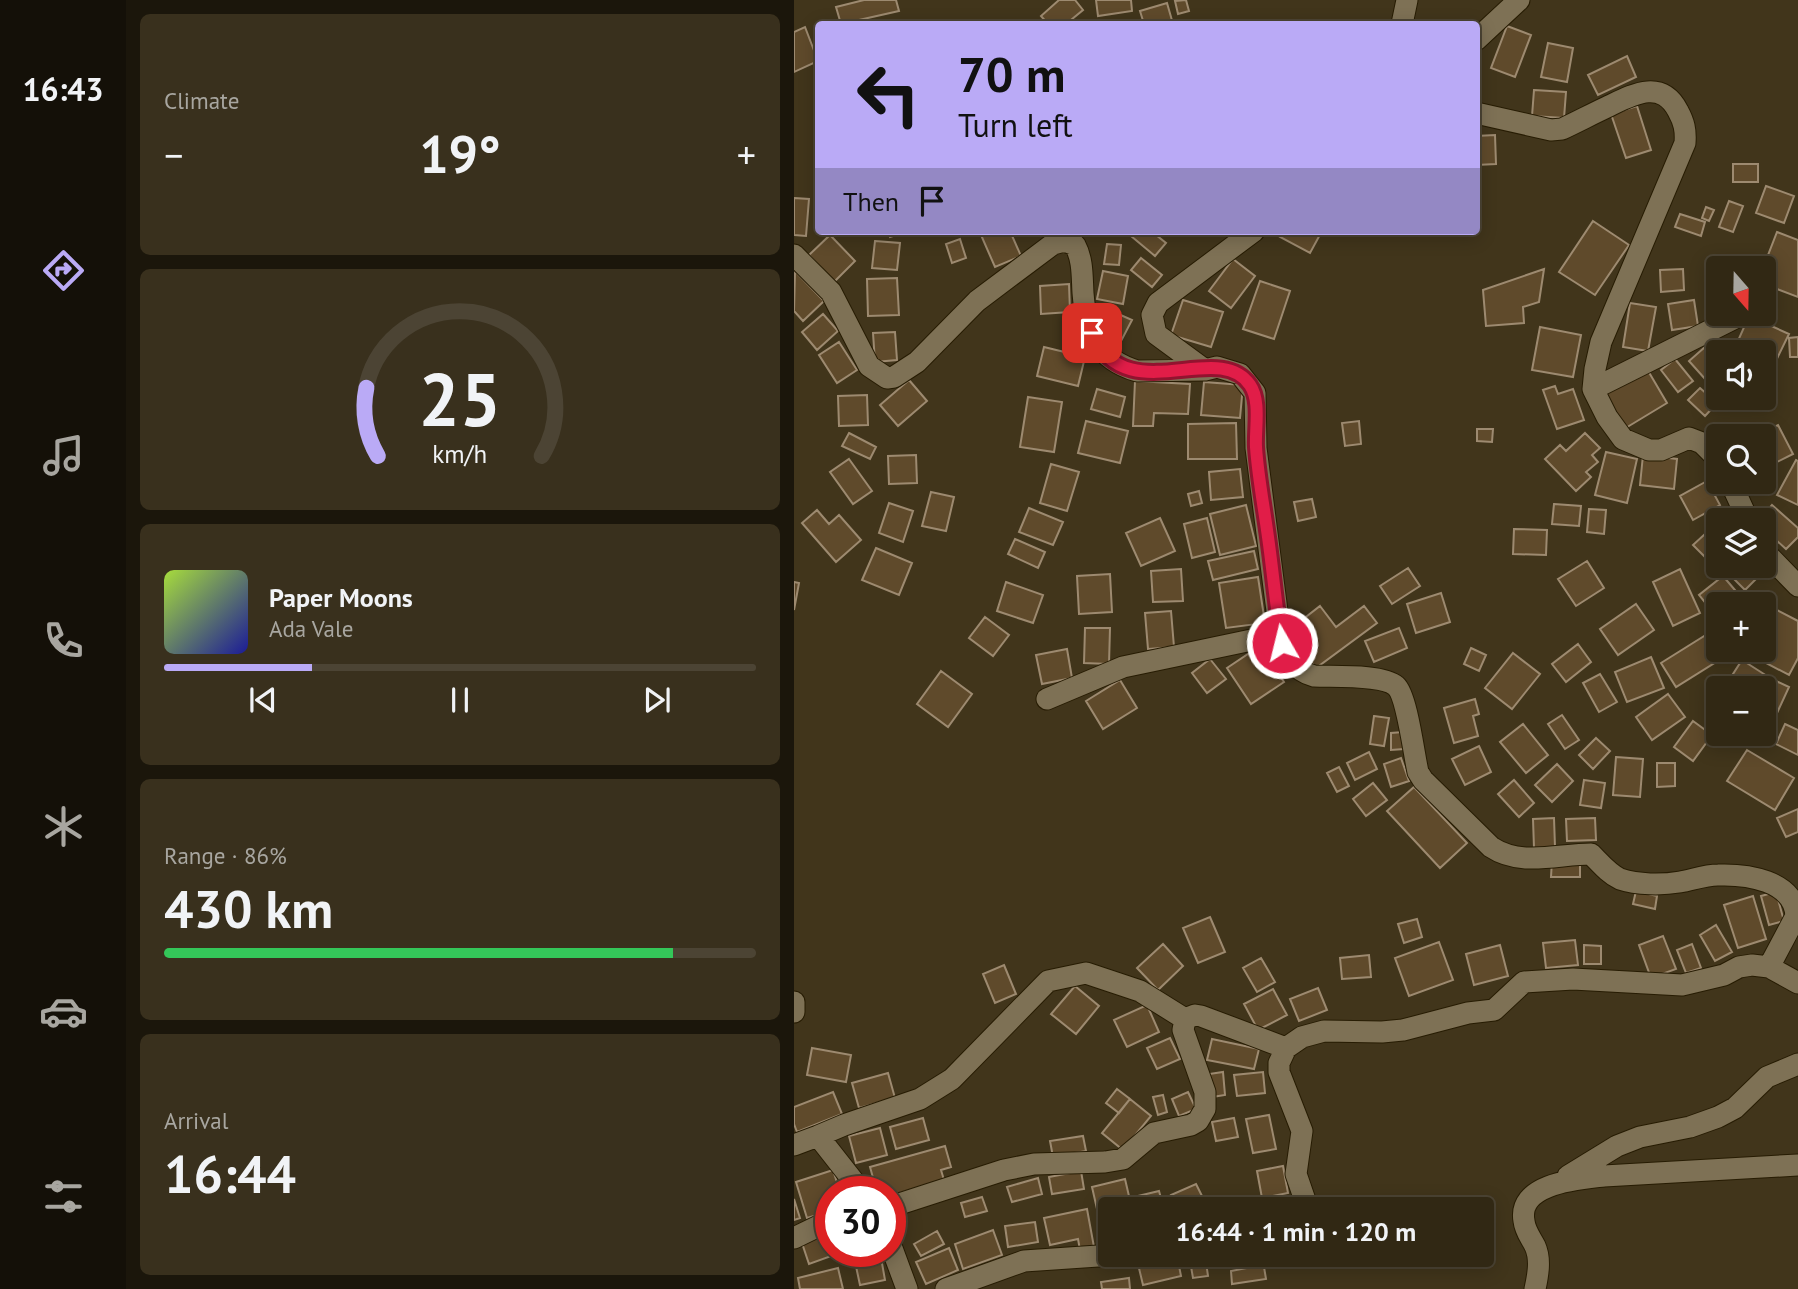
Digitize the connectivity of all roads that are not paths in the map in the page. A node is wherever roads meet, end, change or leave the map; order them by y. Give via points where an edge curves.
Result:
1 (1407, 0) edge
2 (1519, 0) edge
3 (1403, 21) edge
4 (1480, 36) edge
5 (1480, 114) edge
6 (1249, 235) edge
7 (794, 255) edge
8 (1719, 326) edge
9 (1205, 370) junction
10 (1593, 389) junction
11 (1706, 447) edge
12 (1776, 564) edge
13 (1797, 586) edge
14 (1280, 634) junction
15 (1047, 699) dead end
16 (1769, 967) junction
17 (1797, 983) edge
18 (794, 1002) edge
19 (794, 1012) edge
20 (1185, 1019) junction
21 (1286, 1048) junction
22 (1797, 1064) edge
23 (818, 1136) junction
24 (794, 1145) edge
25 (1797, 1165) edge
26 (849, 1176) edge
27 (1555, 1184) junction
28 (1304, 1197) edge
29 (906, 1202) edge
30 (815, 1228) edge
31 (794, 1238) edge
32 (1098, 1256) edge
33 (899, 1267) edge
34 (907, 1289) edge
35 (946, 1289) edge
36 (1535, 1289) edge

1 - 3 street
2 - 4 street
5 - 10 street via 1562,129 1646,91 1666,95 1683,119 1685,143 1601,342
6 - 9 street via 1158,303 1152,315 1156,334
7 - 9 street via 831,292 869,366 887,378 917,362 977,301 1053,244 1064,241 1075,245 1081,257 1089,321 1103,354 1137,371
8 - 10 street
9 - 14 street via 1217,367 1240,374 1255,393 1256,448
10 - 11 street via 1623,439 1649,450 1689,438
12 - 13 street
14 - 15 street via 1123,667
14 - 16 street via 1288,657 1303,674 1382,680 1397,687 1423,780 1504,855 1530,859 1591,854 1620,879 1645,883 1716,875 1775,884 1796,906 1796,916
16 - 17 street
16 - 21 street via 1739,967 1682,985 1573,979 1524,982 1494,1010 1382,1032 1324,1031 1302,1037
18 - 19 street
20 - 21 street via 1201,1016
20 - 23 street via 1140,990 1086,973 1048,981 952,1079 920,1099
20 - 29 street via 1183,1030 1205,1092 1205,1109 1198,1121 1154,1133 1122,1159 1034,1164
21 - 28 street via 1279,1072 1303,1131 1296,1174
22 - 27 street via 1767,1077 1735,1108 1718,1117 1618,1146
23 - 24 street
23 - 26 street
25 - 27 street via 1604,1176
27 - 36 street via 1531,1198 1523,1214 1538,1254
30 - 31 street
32 - 35 street via 1024,1261
33 - 34 street

